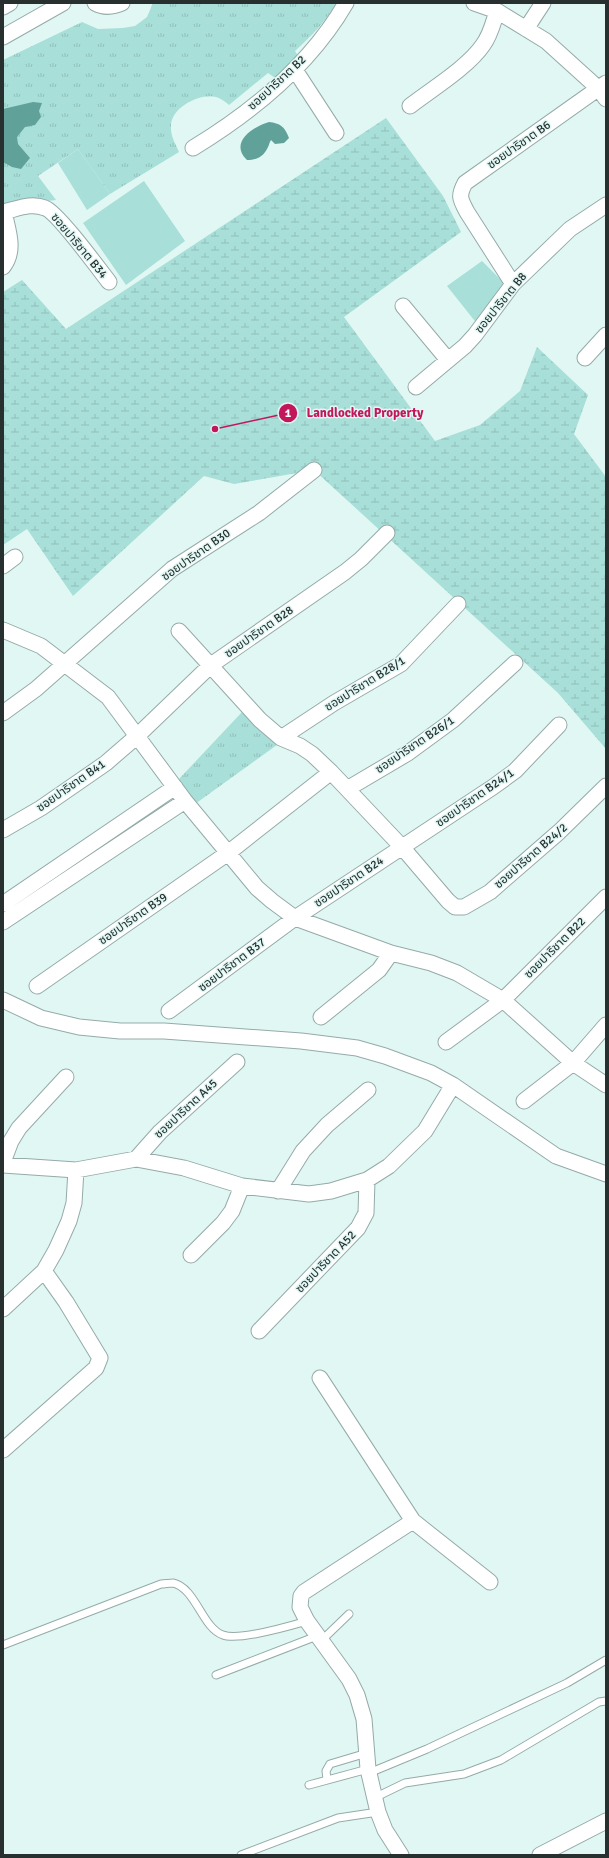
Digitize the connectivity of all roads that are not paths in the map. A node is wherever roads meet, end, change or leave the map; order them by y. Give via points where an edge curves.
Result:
1 (10, 3) edge
2 (63, 3) edge
3 (95, 3) edge
4 (122, 3) edge
5 (346, 3) edge
6 (474, 3) edge
7 (543, 3) edge
8 (3, 7) edge
9 (497, 10) junction
10 (526, 29) junction
11 (3, 37) edge
12 (295, 70) junction
13 (604, 90) edge
14 (410, 106) dead end
15 (336, 133) dead end
16 (193, 148) dead end
17 (606, 205) edge
18 (3, 212) edge
19 (3, 266) edge
20 (109, 282) dead end
21 (513, 284) junction
22 (403, 306) dead end
23 (606, 335) edge
24 (585, 358) dead end
25 (448, 360) junction
26 (416, 387) dead end
27 (314, 470) dead end
28 (387, 533) dead end
29 (15, 557) dead end
30 (3, 566) edge
31 (458, 604) dead end
32 (3, 630) edge
33 (179, 631) dead end
34 (514, 663) dead end
35 (64, 664) junction
36 (211, 665) junction
37 (3, 713) edge
38 (559, 725) dead end
39 (136, 737) junction
40 (281, 738) junction
41 (331, 772) junction
42 (606, 786) edge
43 (175, 787) junction
44 (347, 789) junction
45 (185, 801) junction
46 (3, 830) edge
47 (402, 847) junction
48 (228, 853) junction
49 (606, 897) edge
50 (3, 904) edge
51 (295, 918) junction
52 (3, 922) edge
53 (391, 953) junction
54 (37, 986) dead end
55 (3, 1000) edge
56 (503, 1000) junction
57 (169, 1011) dead end
58 (321, 1018) dead end
59 (606, 1025) edge
60 (446, 1042) dead end
61 (237, 1062) dead end
62 (573, 1063) junction
63 (66, 1077) dead end
64 (452, 1085) junction
65 (606, 1085) edge
66 (368, 1090) dead end
67 (524, 1101) dead end
68 (136, 1159) junction
69 (3, 1164) edge
70 (76, 1170) junction
71 (606, 1174) edge
72 (367, 1180) junction
73 (242, 1186) junction
74 (278, 1191) junction
75 (191, 1255) dead end
76 (44, 1271) junction
77 (3, 1308) edge
78 (259, 1332) dead end
79 (320, 1378) dead end
80 (3, 1450) edge
81 (412, 1521) junction
82 (490, 1582) dead end
83 (349, 1614) dead end
84 (303, 1622) junction
85 (319, 1638) junction
86 (3, 1645) edge
87 (606, 1660) edge
88 (216, 1675) dead end
89 (606, 1701) edge
90 (363, 1754) junction
91 (366, 1771) junction
92 (327, 1779) junction
93 (309, 1785) dead end
94 (373, 1808) junction
95 (606, 1821) edge
96 (241, 1855) edge
97 (401, 1855) edge
98 (540, 1855) edge

1 - 8 street
2 - 11 street
3 - 4 street via 106,7
5 - 12 street, ซอยปาริชาต B2 via 332,27
6 - 9 street
7 - 10 street
9 - 10 street
9 - 14 street via 491,31 483,45 464,64
10 - 13 street via 546,41
12 - 15 street
12 - 16 street, ซอยปาริชาต B2 via 257,104
13 - 21 street, ซอยปาริชาต B6 via 465,183 460,192 460,200
17 - 21 street, ซอยปาริชาต B8 via 570,229
18 - 19 street via 11,245 9,257
18 - 20 street, ซอยปาริชาต B34 via 31,205 46,208 68,230
21 - 25 street, ซอยปาริชาต B8 via 475,335
22 - 25 street
23 - 24 street
25 - 26 street, ซอยปาริชาต B8
27 - 35 street, ซอยปาริชาต B30 via 259,513 172,569
28 - 36 street, ซอยปาริชาต B28 via 344,572
29 - 30 street
31 - 40 street, ซอยปาริชาต B28/1 via 400,664
32 - 35 street via 41,646
33 - 36 street
34 - 44 street, ซอยปาริชาต B26/1 via 454,720 408,753
35 - 37 street, ซอยปาริชาต B30
35 - 39 street via 108,697
36 - 39 street, ซอยปาริชาต B28
36 - 40 street via 245,706
38 - 47 street, ซอยปาริชาต B24/1 via 515,771
39 - 43 street
39 - 46 street, ซอยปาริชาต B41 via 106,763 41,808
40 - 41 street via 312,754
41 - 44 street
41 - 48 street, ซอยปาริชาต B39
42 - 47 street, ซอยปาริชาต B24/2 via 559,832 490,892 464,907 455,907 448,901
43 - 45 street
43 - 50 street
44 - 47 street
45 - 48 street
45 - 52 street
47 - 51 street, ซอยปาริชาต B24
48 - 51 street via 257,888
48 - 54 street, ซอยปาริชาต B39
49 - 56 street, ซอยปาริชาต B22
51 - 53 street
51 - 57 street, ซอยปาริชาต B37
53 - 56 street via 431,963 457,973
53 - 58 street via 380,970
55 - 64 street via 41,1018 79,1026 120,1031 164,1031 301,1041 357,1048 431,1073
56 - 60 street, ซอยปาริชาต B22
56 - 62 street
59 - 62 street
61 - 68 street, ซอยปาริชาต A45 via 160,1132
62 - 65 street
62 - 67 street
63 - 69 street via 19,1128 11,1141
64 - 71 street via 556,1156
64 - 72 street via 425,1131 389,1166
66 - 74 street via 327,1125 303,1151
68 - 70 street
68 - 73 street via 184,1168
69 - 70 street
70 - 76 street via 74,1203 69,1221
72 - 74 street via 331,1191 309,1194
72 - 78 street, ซอยปาริชาต A52 via 366,1213 358,1228
73 - 74 street
73 - 75 street via 232,1211
76 - 77 street
76 - 80 street via 100,1358 96,1368
79 - 81 street
81 - 82 street
81 - 84 street via 304,1592 300,1607
83 - 85 lane
84 - 85 street
84 - 86 lane via 232,1637 223,1635 214,1631 190,1596 173,1583 161,1584
85 - 88 lane
85 - 90 street via 349,1679 357,1695 364,1719
87 - 91 lane via 567,1682 434,1746 397,1763
89 - 94 lane via 599,1702 501,1760 464,1774 405,1783
90 - 91 street
90 - 92 lane via 328,1766
91 - 92 lane
91 - 94 street
92 - 93 lane
94 - 96 lane via 338,1818
94 - 97 street
95 - 98 street

